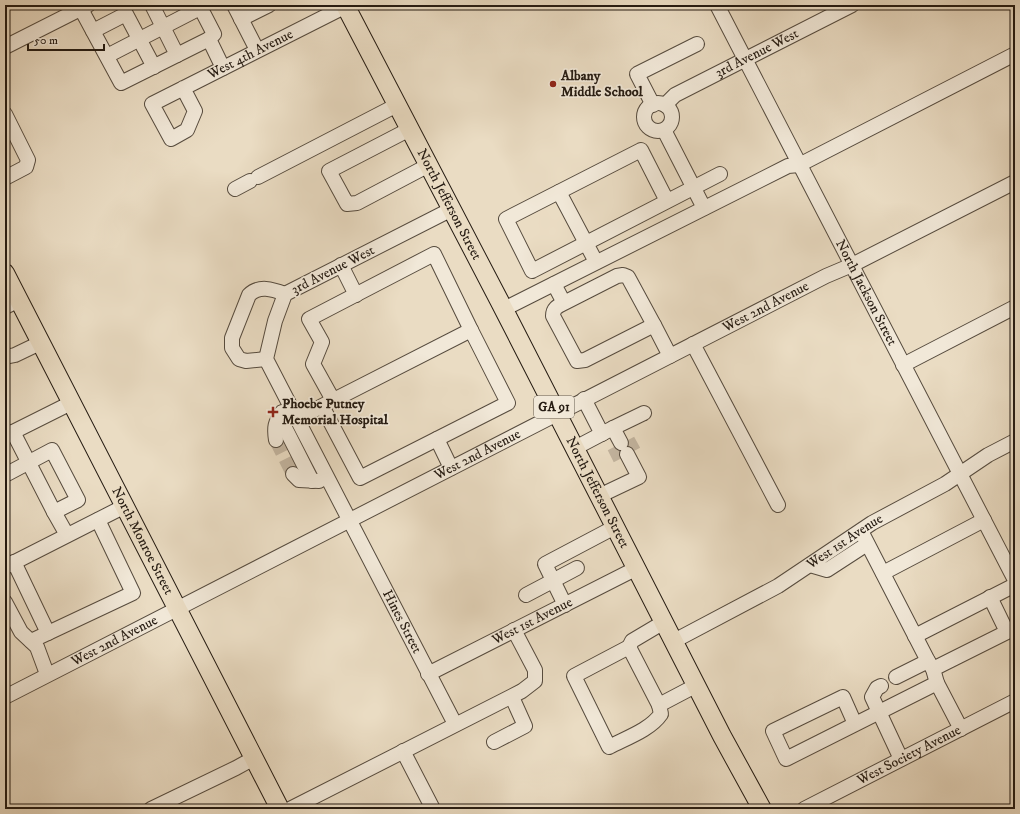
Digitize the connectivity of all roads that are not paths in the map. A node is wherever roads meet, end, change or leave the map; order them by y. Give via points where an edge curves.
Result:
1 (152, 5) edge
2 (234, 5) edge
3 (269, 5) edge
4 (346, 5) edge
5 (717, 5) edge
6 (852, 5) edge
7 (82, 6) edge
8 (199, 7) edge
9 (241, 19) junction
10 (163, 27) junction
11 (93, 31) junction
12 (139, 39) junction
13 (209, 40) junction
14 (697, 44) dead end
15 (5, 47) edge
16 (258, 50) junction
17 (1015, 54) edge
18 (177, 55) junction
19 (107, 56) junction
20 (745, 59) junction
21 (154, 67) junction
22 (223, 68) junction
23 (183, 88) junction
24 (397, 105) junction
25 (659, 105) junction
26 (5, 114) edge
27 (410, 129) junction
28 (664, 130) junction
29 (429, 165) junction
30 (798, 165) junction
31 (720, 174) dead end
32 (5, 178) edge
33 (1015, 182) edge
34 (694, 188) junction
35 (235, 189) dead end
36 (559, 192) junction
37 (667, 201) junction
38 (704, 208) junction
39 (452, 209) junction
40 (586, 243) junction
41 (596, 262) junction
42 (341, 265) junction
43 (852, 265) junction
44 (5, 273) edge
45 (554, 284) junction
46 (285, 294) junction
47 (356, 295) junction
48 (564, 303) junction
49 (12, 304) edge
50 (1015, 307) edge
51 (504, 309) junction
52 (654, 325) junction
53 (471, 330) junction
54 (40, 343) junction
55 (693, 344) junction
56 (10, 356) edge
57 (670, 356) junction
58 (266, 359) junction
59 (903, 364) junction
60 (584, 399) junction
61 (288, 402) junction
62 (72, 403) junction
63 (327, 403) junction
64 (644, 412) dead end
65 (557, 414) junction
66 (279, 416) junction
67 (297, 419) junction
68 (9, 434) edge
69 (436, 439) junction
70 (276, 440) tunnel mouth
71 (1015, 441) edge
72 (621, 445) junction
73 (575, 448) junction
74 (28, 463) junction
75 (451, 468) junction
76 (293, 474) tunnel mouth
77 (5, 475) edge
78 (961, 475) junction
79 (312, 481) junction
80 (330, 481) junction
81 (599, 496) junction
82 (778, 504) dead end
83 (125, 506) junction
84 (54, 512) junction
85 (98, 520) junction
86 (349, 520) junction
87 (984, 520) junction
88 (615, 527) junction
89 (861, 531) junction
90 (67, 536) junction
91 (867, 544) junction
92 (10, 564) edge
93 (810, 565) junction
94 (577, 568) dead end
95 (637, 568) junction
96 (883, 573) junction
97 (553, 580) junction
98 (1015, 580) edge
99 (1015, 585) edge
100 (526, 595) dead end
101 (990, 597) junction
102 (5, 602) edge
103 (565, 605) junction
104 (177, 608) junction
105 (664, 622) junction
106 (514, 630) junction
107 (48, 633) junction
108 (916, 636) junction
109 (674, 641) junction
110 (31, 642) junction
111 (629, 647) junction
112 (930, 665) junction
113 (47, 674) junction
114 (428, 674) junction
115 (896, 677) dead end
116 (937, 683) junction
117 (697, 685) junction
118 (881, 686) dead end
119 (5, 697) edge
120 (512, 697) junction
121 (1015, 701) edge
122 (659, 705) junction
123 (879, 712) junction
124 (455, 724) junction
125 (855, 724) junction
126 (961, 729) junction
127 (494, 742) dead end
128 (403, 751) junction
129 (254, 758) junction
130 (901, 759) junction
131 (151, 809) edge
132 (280, 809) edge
133 (290, 809) edge
134 (433, 809) edge
135 (762, 809) edge
136 (804, 809) edge

1 - 10 street
2 - 9 street
3 - 9 street
4 - 16 street, West 4th Avenue
4 - 24 main road, North Jefferson Street / GA 91
5 - 20 street, North Jackson Street
6 - 20 street, 3rd Avenue West
7 - 11 street
7 - 15 street
8 - 10 street
8 - 13 street via 214,34
9 - 16 street
10 - 12 street
10 - 18 street
11 - 12 street via 126,14
11 - 19 street
12 - 19 street
12 - 21 street
13 - 18 street
13 - 22 street
14 - 25 street via 637,74
16 - 22 street, West 4th Avenue
17 - 30 street
18 - 21 street
19 - 21 street via 122,83
20 - 25 street, 3rd Avenue West
20 - 30 street, North Jackson Street
22 - 23 street, West 4th Avenue
23 - 23 street, West 4th Avenue via 152,104 171,139 187,130 195,111
24 - 27 main road, North Jefferson Street / GA 91
24 - 35 street
25 - 28 street via 671,112 672,120
25 - 28 street via 646,111 645,116 647,125 654,130
26 - 32 street via 28,160 26,167
27 - 29 main road, North Jefferson Street / GA 91
27 - 29 street via 329,171 347,204 357,203
28 - 34 street
29 - 39 main road, North Jefferson Street / GA 91
30 - 38 street via 788,166
30 - 43 street, North Jackson Street
31 - 34 street
33 - 43 street, West 2nd Avenue
34 - 37 street
34 - 38 street
36 - 37 street via 641,150
36 - 40 street
36 - 40 street via 506,219 532,271
37 - 40 street
38 - 41 street
39 - 42 street, 3rd Avenue West
39 - 51 main road, North Jefferson Street / GA 91
40 - 41 street
41 - 45 street
42 - 46 street, 3rd Avenue West
42 - 47 street
43 - 55 street, West 2nd Avenue
43 - 59 street, North Jackson Street
44 - 49 main road, North Monroe Street
45 - 48 street
45 - 51 street
46 - 58 street, 3rd Avenue West via 275,321
46 - 58 street via 261,289 249,295 232,338 232,348 239,359
47 - 53 street via 434,254
47 - 63 street via 309,319 322,342 313,364
48 - 52 street via 623,275 628,277
48 - 52 street via 556,307 553,316 577,361 585,360
49 - 54 main road, North Monroe Street
50 - 59 street
51 - 65 main road, North Jefferson Street / GA 91
52 - 57 street
53 - 63 street
53 - 69 street via 508,403
54 - 56 street
54 - 62 main road, North Monroe Street
55 - 57 street, West 2nd Avenue
55 - 82 street
57 - 60 street, West 2nd Avenue
58 - 61 street
59 - 78 street, North Jackson Street
60 - 65 street, West 2nd Avenue
60 - 72 street
61 - 66 street
61 - 67 street
62 - 68 street
62 - 83 main road, North Monroe Street
63 - 67 street
63 - 69 street via 360,478
64 - 72 street
65 - 73 main road, North Jefferson Street / GA 91
65 - 75 street, West 2nd Avenue
66 - 70 street via 274,428
66 - 79 street
67 - 80 street
68 - 74 street
69 - 75 street
71 - 78 street, West 1st Avenue via 988,455
72 - 73 street
72 - 81 street via 639,477
73 - 81 main road, North Jefferson Street / GA 91
74 - 77 street
74 - 84 street
74 - 84 street via 52,450 78,500
75 - 86 street, West 2nd Avenue
76 - 79 street via 298,480
78 - 87 street, North Jackson Street
78 - 89 street, West 1st Avenue
79 - 80 street
80 - 86 street
81 - 88 main road, North Jefferson Street / GA 91
83 - 85 street
83 - 104 main road, North Monroe Street
84 - 90 street
85 - 90 street
85 - 107 street via 133,593
86 - 104 street, West 2nd Avenue
86 - 114 street, Hines Street
87 - 96 street
87 - 98 street, North Jackson Street
88 - 95 main road, North Jefferson Street / GA 91
88 - 97 street via 545,564
89 - 91 street
89 - 93 street, West 1st Avenue
90 - 92 street
91 - 93 street via 827,570
91 - 96 street
92 - 107 street
93 - 109 street, West 1st Avenue via 778,586
94 - 97 street
95 - 103 street, West 1st Avenue
95 - 105 main road, North Jefferson Street / GA 91
96 - 108 street
97 - 100 street
97 - 103 street
99 - 101 street
101 - 108 street
101 - 112 street via 1007,632
102 - 110 street via 21,632
103 - 106 street, West 1st Avenue
104 - 113 street, West 2nd Avenue
104 - 129 main road, North Monroe Street
105 - 109 main road, North Jefferson Street / GA 91
105 - 111 street via 632,640
106 - 114 street, West 1st Avenue
106 - 120 street via 535,670 535,681
107 - 110 street
108 - 112 street
109 - 117 main road, North Jefferson Street / GA 91
110 - 113 street via 37,647
111 - 122 street
111 - 122 street via 574,676 609,746 656,721 661,714
112 - 115 street
112 - 116 street
113 - 119 street, West 2nd Avenue
114 - 124 street, Hines Street
116 - 123 street
116 - 126 street
117 - 122 street
117 - 135 main road, North Jefferson Street / GA 91
118 - 123 street via 872,697
120 - 124 street
120 - 127 street via 526,726
121 - 126 street, West Society Avenue
123 - 125 street
123 - 130 street
124 - 128 street
125 - 125 street via 786,759 773,731 843,697
126 - 130 street, West Society Avenue
128 - 133 street
128 - 134 street
129 - 131 street
129 - 132 main road, North Monroe Street
130 - 136 street, West Society Avenue

